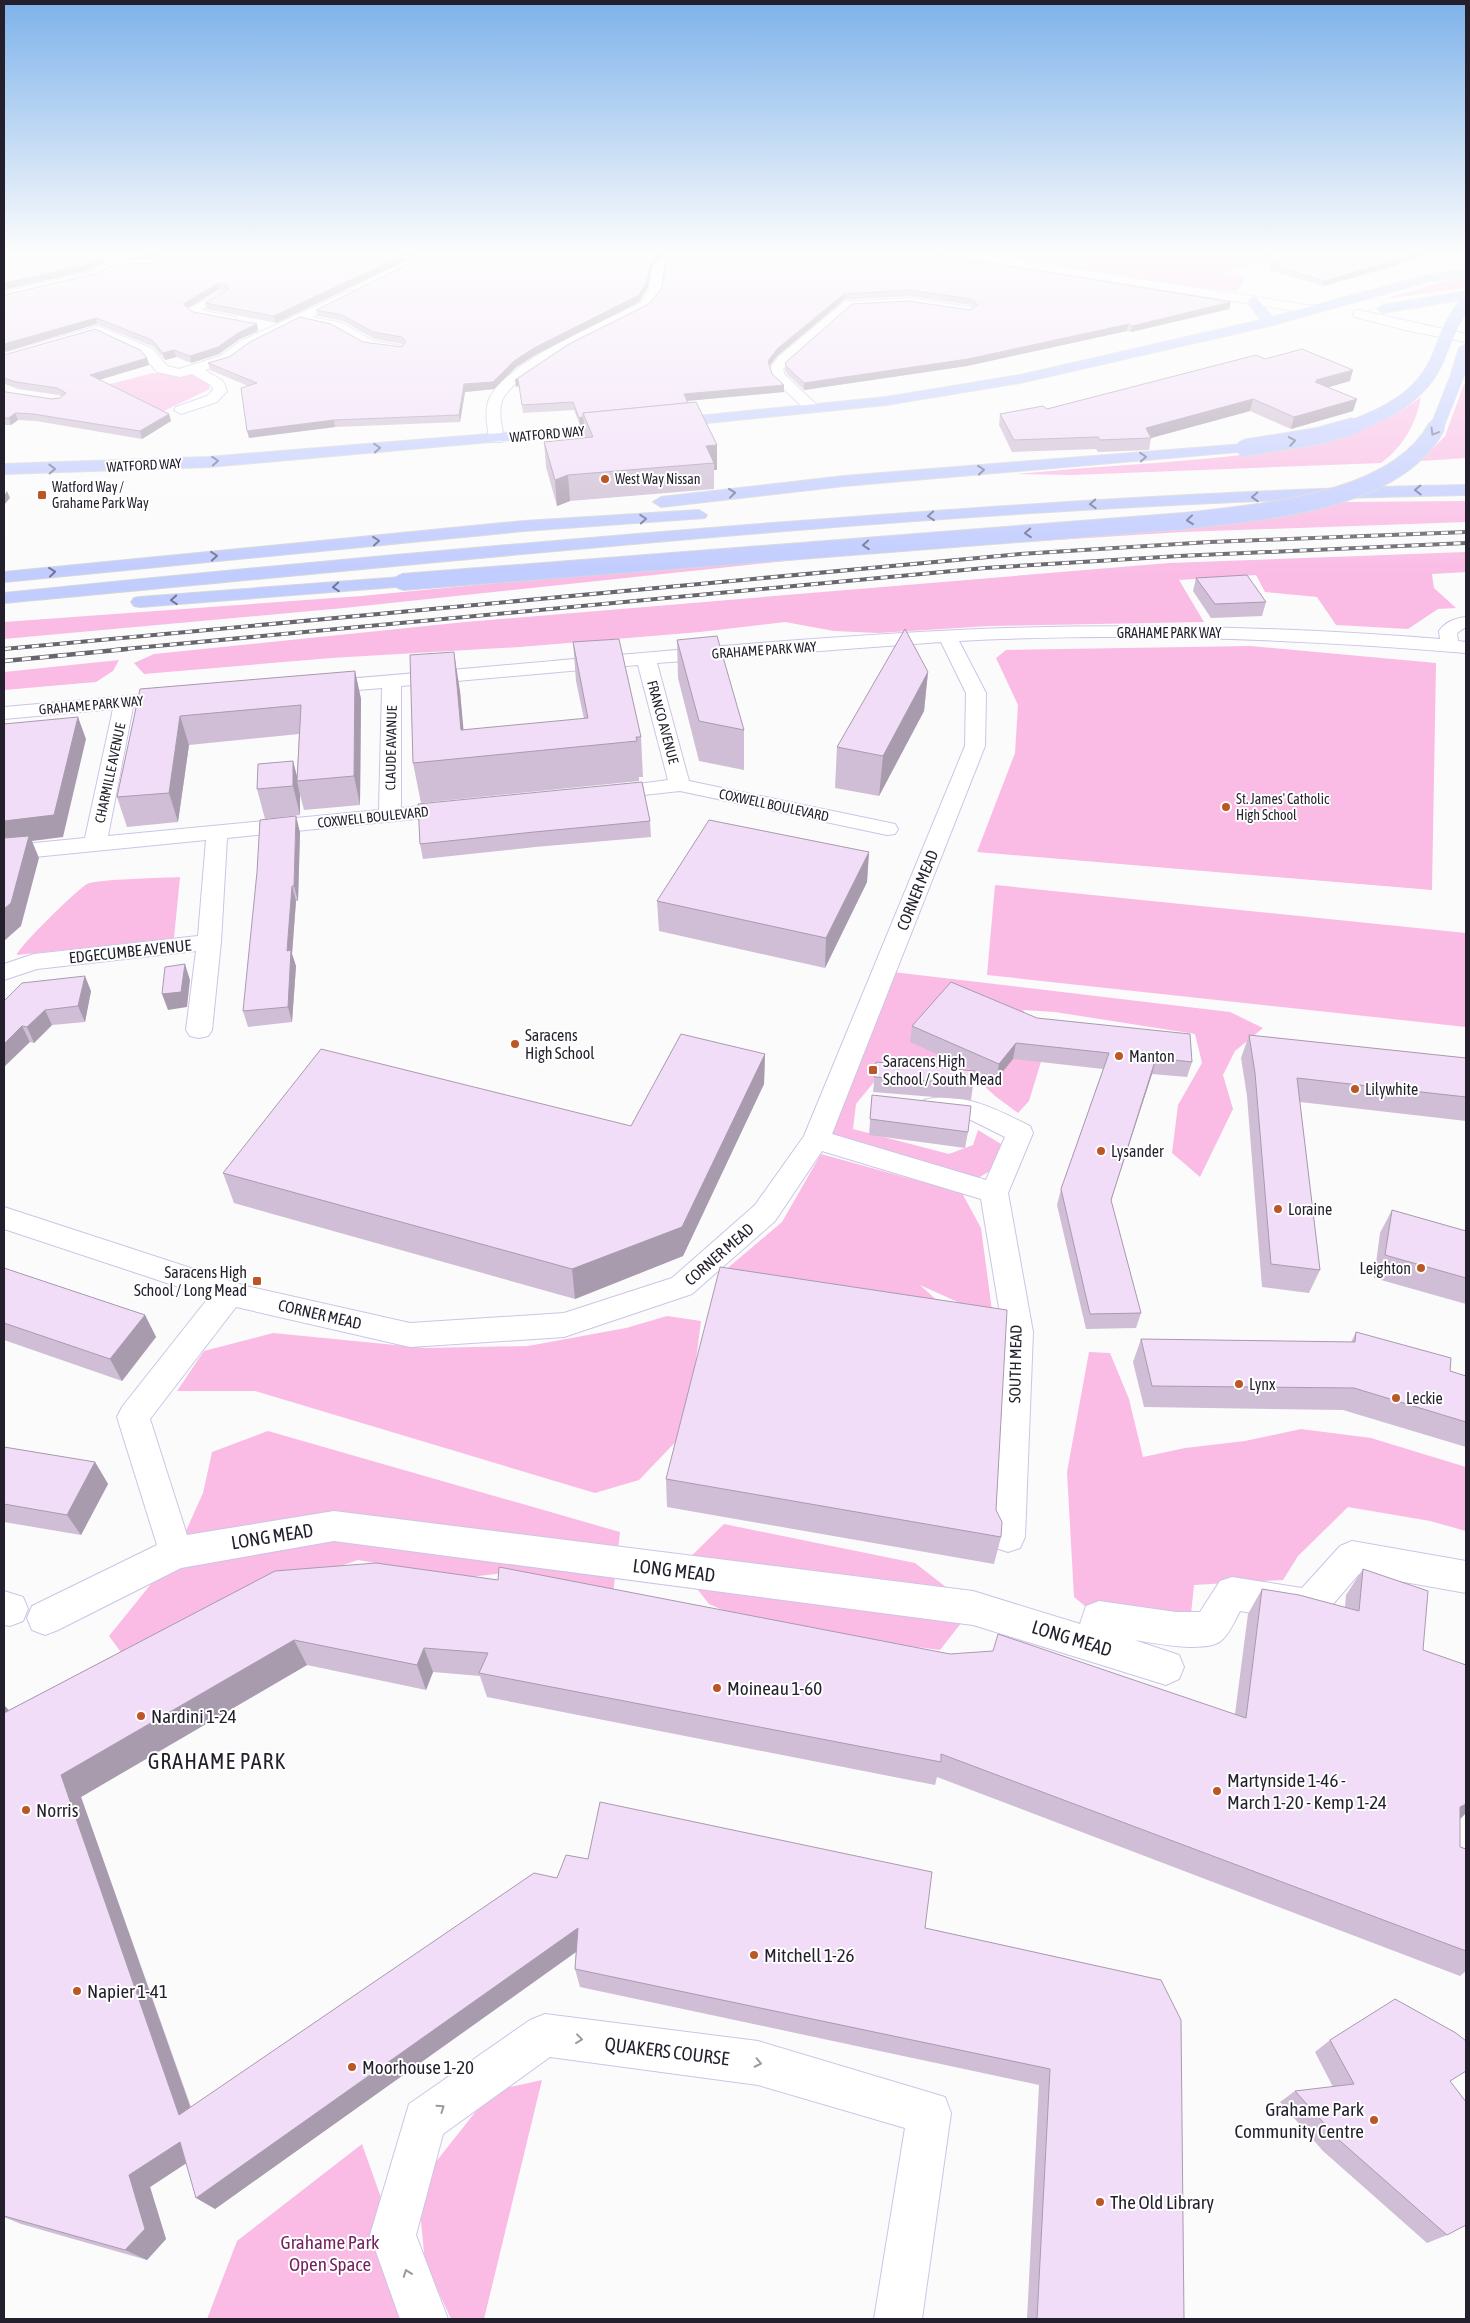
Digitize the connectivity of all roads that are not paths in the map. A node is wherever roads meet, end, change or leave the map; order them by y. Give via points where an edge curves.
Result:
1 (154, 359) edge
2 (224, 359) edge
3 (545, 359) edge
4 (784, 359) edge
5 (1106, 359) edge
6 (1436, 359) edge
7 (1460, 359) edge
8 (196, 370) junction
9 (1029, 392) dead end
10 (994, 398) dead end
11 (940, 407) dead end
12 (813, 409) junction
13 (181, 410) dead end
14 (848, 420) dead end
15 (655, 424) edge
16 (635, 426) edge
17 (497, 439) junction
18 (4, 469) edge
19 (282, 470) dead end
20 (1419, 473) dead end
21 (1344, 475) dead end
22 (177, 478) dead end
23 (1466, 490) edge
24 (713, 514) dead end
25 (524, 526) junction
26 (4, 577) edge
27 (4, 598) edge
28 (4, 610) edge
29 (1466, 622) edge
30 (948, 637) junction
31 (1458, 647) edge
32 (646, 658) junction
33 (392, 681) junction
34 (301, 688) edge
35 (194, 696) edge
36 (125, 701) junction
37 (4, 713) edge
38 (680, 785) junction
39 (583, 795) edge
40 (477, 806) edge
41 (390, 816) junction
42 (887, 829) dead end
43 (217, 832) junction
44 (95, 844) junction
45 (4, 853) edge
46 (209, 942) junction
47 (4, 972) edge
48 (199, 1030) dead end
49 (908, 1105) edge
50 (816, 1139) junction
51 (994, 1194) junction
52 (5, 1220) edge
53 (230, 1292) junction
54 (1008, 1537) dead end
55 (176, 1553) junction
56 (1466, 1576) edge
57 (45, 1618) dead end
58 (1094, 1645) junction
59 (1166, 1667) dead end
60 (424, 2319) edge
61 (898, 2319) edge

1 - 8 street via 169,372
2 - 8 street
3 - 17 street via 509,382 495,399
4 - 12 street via 776,368 779,377
5 - 12 highway via 1020,379 886,401
25 -> 6 highway, bridge via 683,498 1244,448 1308,438 1366,421 1397,406 1429,375
7 -> 28 highway, bridge via 1442,418 1415,456 1392,472 1364,485 1283,508 1174,522
8 - 13 street via 218,384 220,391 212,399
9 - 10 highway
11 - 14 highway
12 - 15 highway
16 - 17 highway, WATFORD WAY
18 -> 17 highway, WATFORD WAY via 200,462
19 - 22 highway, WATFORD WAY
20 - 21 highway
23 -> 27 highway via 1053,506 686,535
25 -> 24 highway
26 -> 25 highway
29 - 31 street via 1460,622 1448,631
30 - 31 street, GRAHAME PARK WAY via 1074,632 1231,633
30 - 32 street, GRAHAME PARK WAY
30 - 50 street, CORNER MEAD via 976,693 975,746
32 - 33 street, GRAHAME PARK WAY
32 - 38 street, FRANCO AVENUE
33 - 34 street, GRAHAME PARK WAY
33 - 41 street, CLAUDE AVANUE
35 - 36 street, GRAHAME PARK WAY
36 - 37 street, GRAHAME PARK WAY
36 - 44 street, CHARMILLE AVENUE
38 - 39 street, COXWELL BOULEVARD
38 - 42 street, COXWELL BOULEVARD
40 - 41 street, COXWELL BOULEVARD
41 - 43 street, COXWELL BOULEVARD
43 - 44 street, COXWELL BOULEVARD
43 - 46 street, EDGECUMBE AVENUE
44 - 45 street, COXWELL BOULEVARD
46 - 47 street, EDGECUMBE AVENUE via 34,962
46 - 48 street
49 - 51 street via 976,1111 1020,1133
50 - 51 street
50 - 53 street, CORNER MEAD via 765,1213 682,1286 564,1325 410,1335
51 - 54 street, SOUTH MEAD via 1018,1332
52 - 53 street, CORNER MEAD
53 - 55 street via 134,1417
55 - 57 street, LONG MEAD
55 - 58 street, LONG MEAD via 334,1526 973,1608
56 - 58 street via 1352,1557 1309,1606 1232,1593 1209,1629 1176,1629 1098,1618
58 - 59 street, LONG MEAD
60 -> 61 street, QUAKERS COURSE via 394,2235 424,2120 545,2035 758,2062 930,2113

